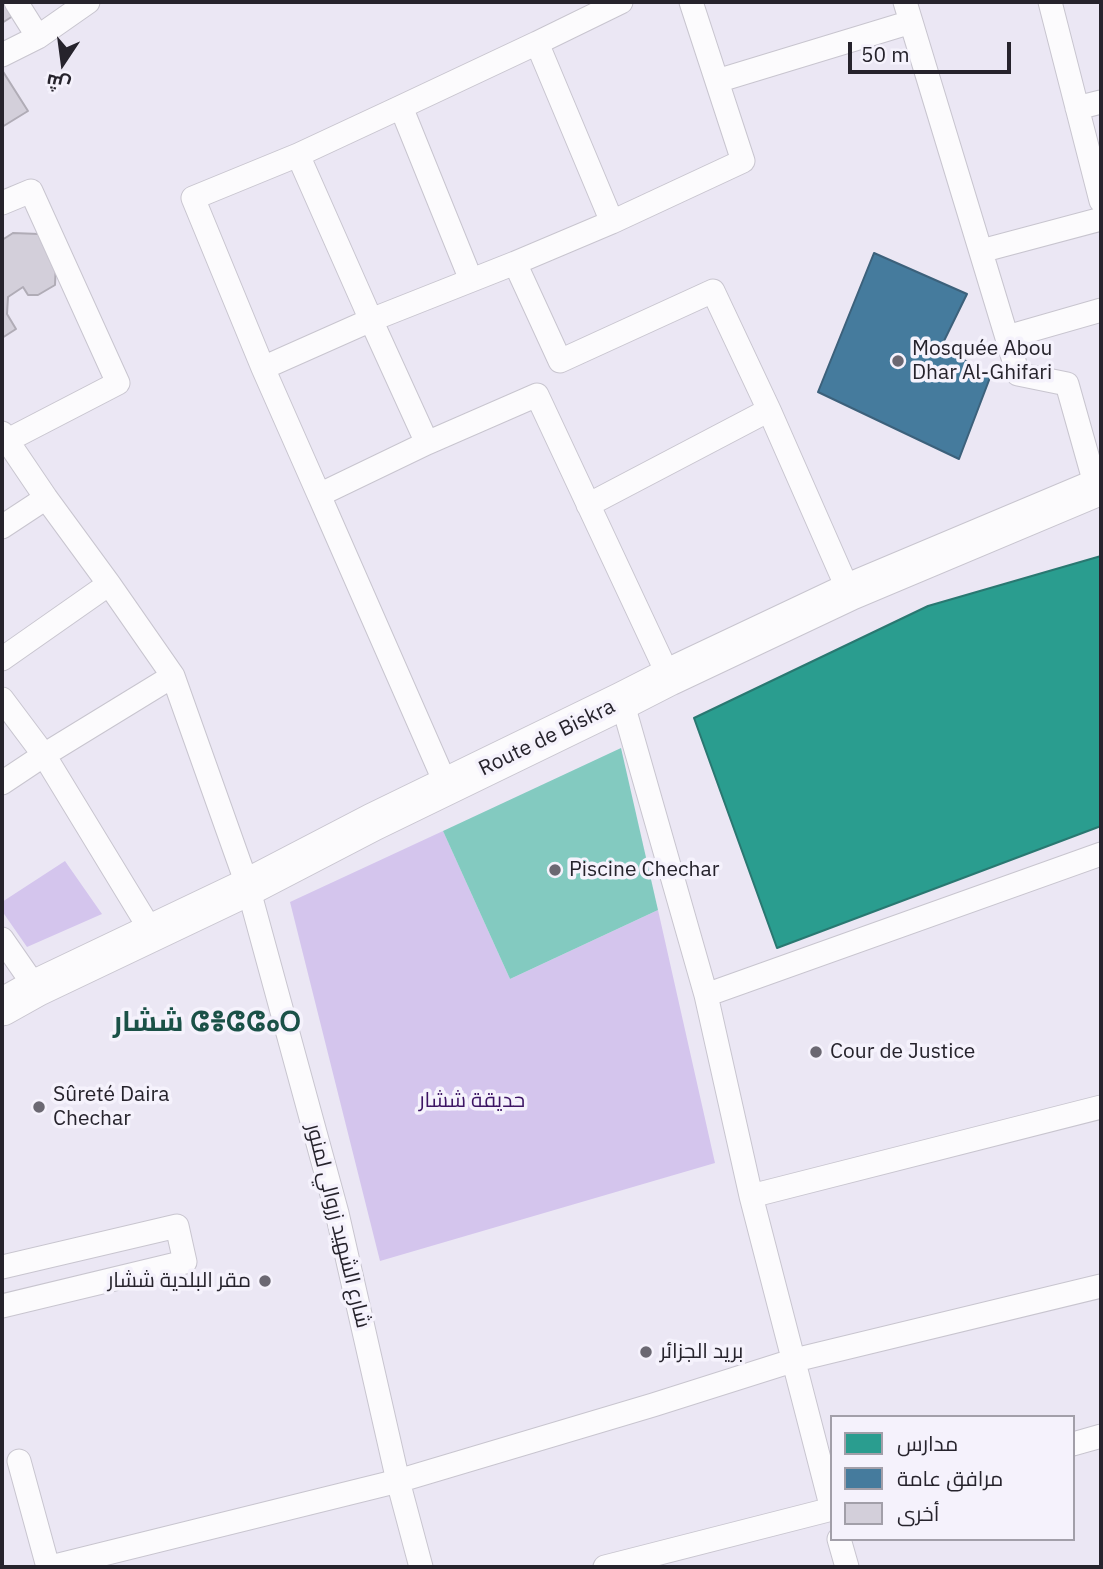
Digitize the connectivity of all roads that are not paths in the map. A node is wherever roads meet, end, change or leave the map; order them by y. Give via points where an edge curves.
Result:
1 (16, 2) edge
2 (88, 2) edge
3 (621, 2) edge
4 (691, 2) edge
5 (1050, 2) edge
6 (908, 12) edge
7 (38, 37) junction
8 (537, 43) junction
9 (2, 55) edge
10 (718, 81) junction
11 (1101, 102) edge
12 (401, 107) junction
13 (1077, 108) junction
14 (298, 155) junction
15 (1101, 201) edge
16 (2, 203) edge
17 (1101, 219) edge
18 (612, 222) junction
19 (981, 251) junction
20 (515, 263) junction
21 (471, 280) junction
22 (1101, 310) edge
23 (371, 320) junction
24 (1007, 337) junction
25 (263, 368) junction
26 (769, 410) junction
27 (5, 437) edge
28 (427, 443) junction
29 (1099, 487) edge
30 (319, 495) junction
31 (46, 498) junction
32 (588, 505) junction
33 (2, 527) edge
34 (109, 584) junction
35 (849, 592) junction
36 (2, 659) edge
37 (173, 676) junction
38 (668, 677) junction
39 (2, 699) edge
40 (622, 701) junction
41 (44, 755) junction
42 (2, 783) edge
43 (447, 787) junction
44 (1101, 853) edge
45 (248, 887) junction
46 (153, 934) junction
47 (2, 939) edge
48 (36, 988) junction
49 (706, 995) junction
50 (2, 1007) edge
51 (1101, 1107) edge
52 (751, 1196) junction
53 (2, 1267) edge
54 (1101, 1286) edge
55 (2, 1306) edge
56 (795, 1360) junction
57 (1101, 1436) edge
58 (1075, 1443) edge
59 (19, 1461) dead end
60 (398, 1481) junction
61 (830, 1501) edge
62 (830, 1510) edge
63 (840, 1541) edge
64 (125, 1558) edge
65 (49, 1567) edge
66 (421, 1567) edge
67 (605, 1567) edge
68 (847, 1567) edge

1 - 7 street
2 - 7 street
3 - 8 street
4 - 10 street
5 - 13 street
6 - 10 street
6 - 19 street
7 - 9 street
8 - 12 street
8 - 18 street
10 - 18 street via 743,161
11 - 13 street
12 - 14 street
12 - 21 street
13 - 15 street
14 - 23 street
14 - 25 street via 193,198
16 - 27 street via 31,191 118,383
17 - 19 street
18 - 20 street
19 - 24 street
20 - 21 street
20 - 26 street via 560,361 713,291
21 - 23 street
22 - 24 street
23 - 25 street
23 - 28 street
24 - 29 street via 1018,374 1067,384
25 - 30 street
26 - 32 street
26 - 35 street
27 - 31 street, شارع الشهيد زروالي لمنور
28 - 30 street
28 - 32 street via 537,395
29 - 35 main road, Route de Biskra
30 - 43 street
31 - 33 street
31 - 34 street, شارع الشهيد زروالي لمنور
32 - 38 street
34 - 36 street
34 - 37 street, شارع الشهيد زروالي لمنور
35 - 38 main road, Route de Biskra
37 - 41 street
37 - 45 street, شارع الشهيد زروالي لمنور
38 - 40 main road, Route de Biskra
39 - 41 street
40 - 43 main road, Route de Biskra
40 - 49 street
41 - 42 street
41 - 46 street
43 - 45 main road, Route de Biskra
44 - 49 street
45 - 46 main road, Route de Biskra
45 - 60 street, شارع الشهيد زروالي لمنور via 337,1213
46 - 48 main road, Route de Biskra
47 - 48 street
48 - 50 main road, Route de Biskra
49 - 52 street
51 - 52 street
52 - 56 street
53 - 55 street via 177,1226 185,1262
54 - 56 street
56 - 60 street
56 - 61 street
57 - 58 street
59 - 65 street
60 - 64 street
60 - 66 street, شارع الشهيد زروالي لمنور
62 - 67 street
63 - 68 street
64 - 65 street

